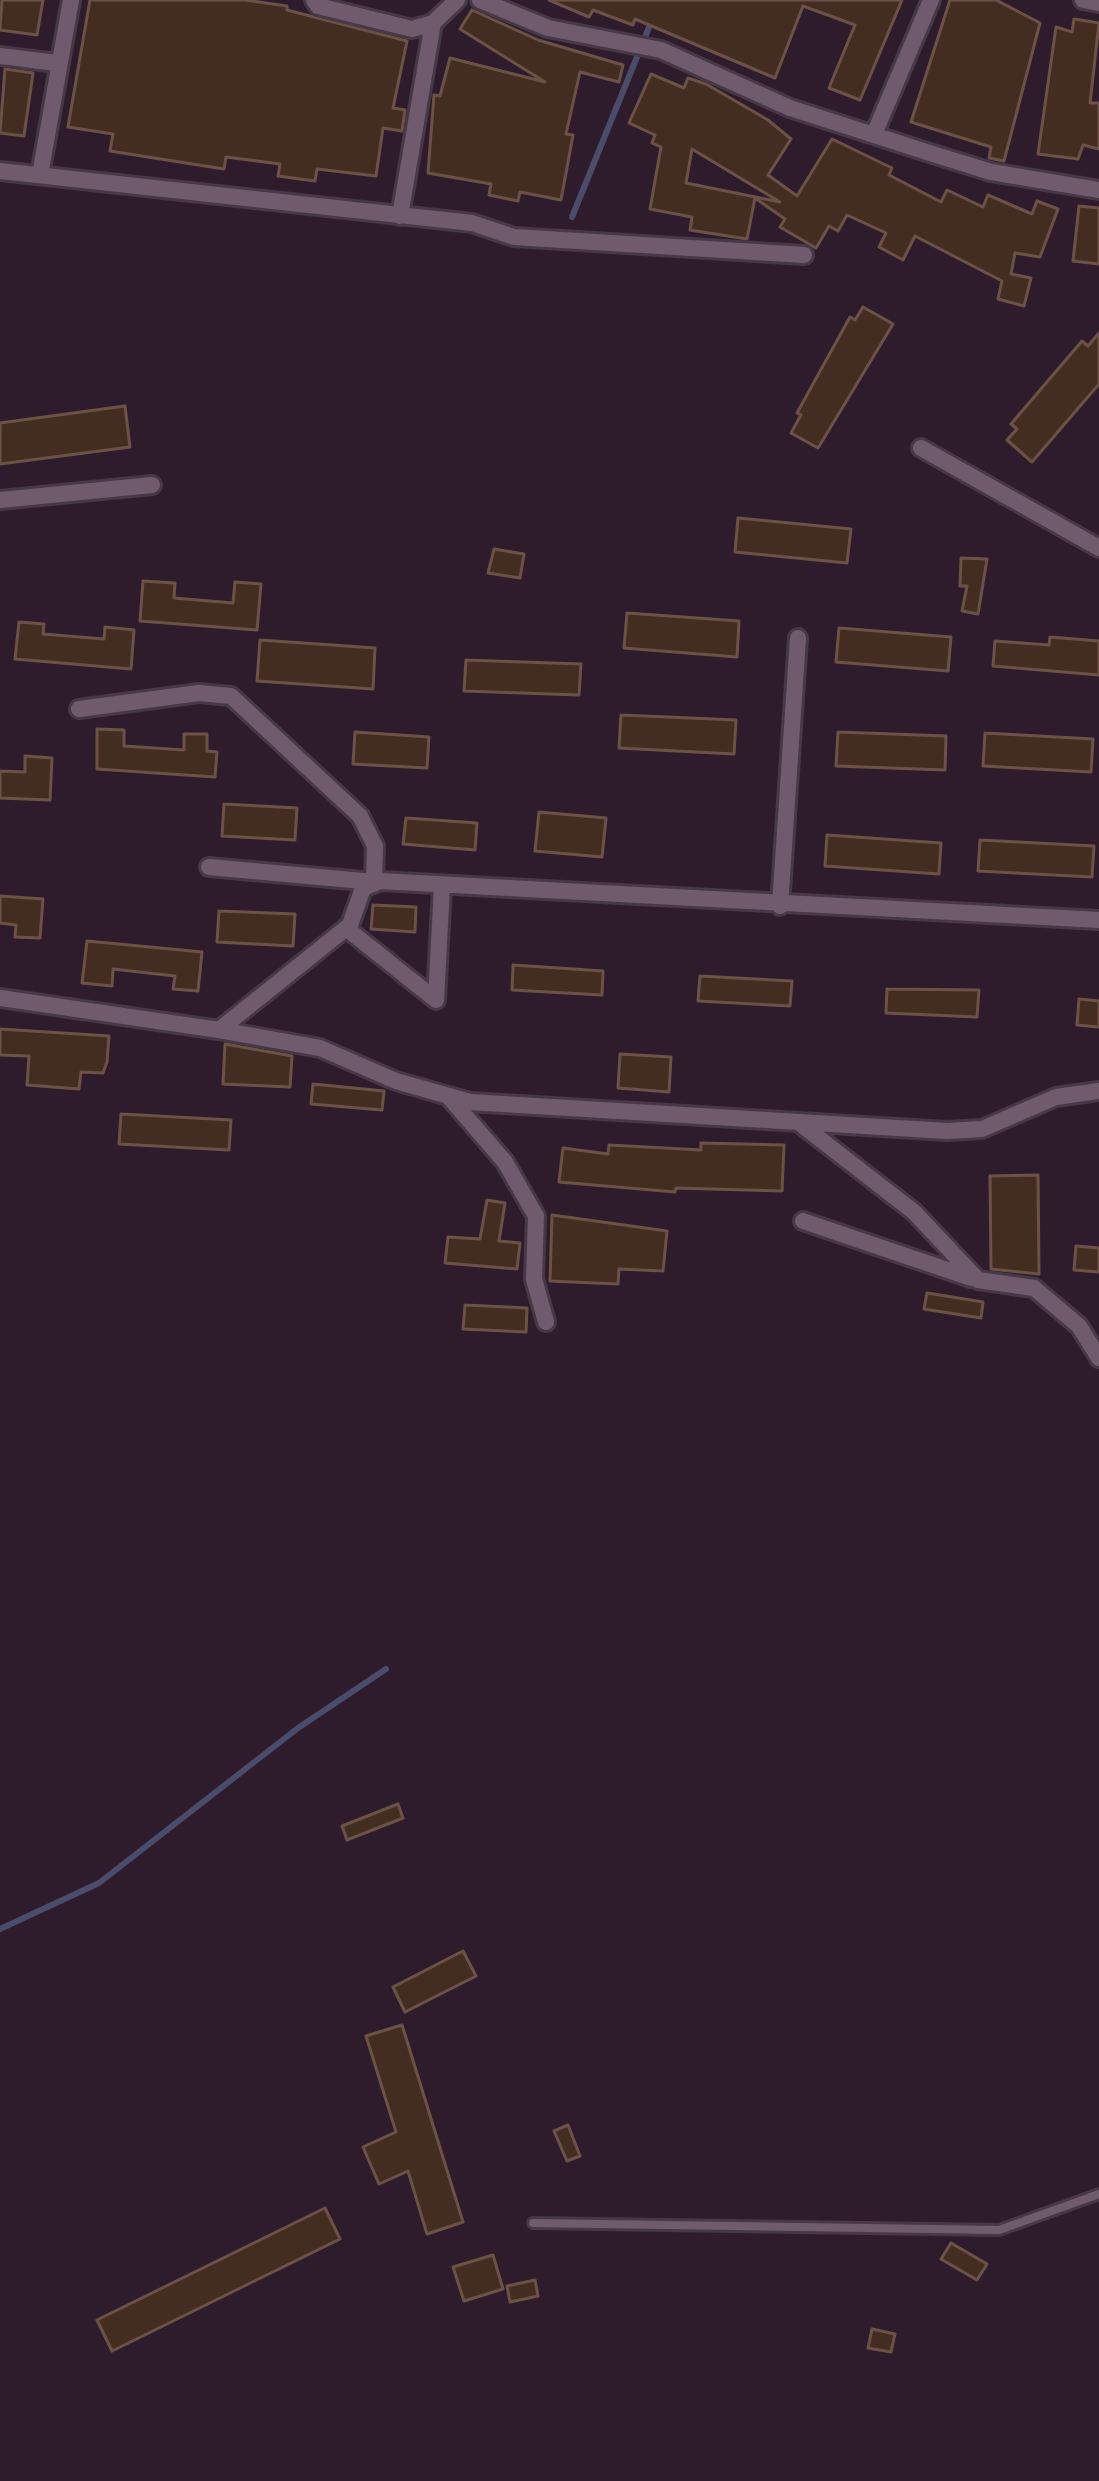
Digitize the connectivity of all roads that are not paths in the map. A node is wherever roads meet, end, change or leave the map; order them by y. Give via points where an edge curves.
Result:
1 (71, 0) edge
2 (314, 0) edge
3 (457, 0) edge
4 (480, 0) edge
5 (931, 0) edge
6 (433, 23) junction
7 (0, 56) edge
8 (57, 63) junction
9 (875, 133) junction
10 (0, 171) edge
11 (40, 175) junction
12 (1099, 190) edge
13 (400, 216) junction
14 (804, 255) dead end
15 (921, 448) dead end
16 (152, 485) dead end
17 (0, 500) edge
18 (1099, 548) edge
19 (798, 638) dead end
20 (79, 709) dead end
21 (209, 867) dead end
22 (374, 882) junction
23 (442, 886) junction
24 (780, 906) junction
25 (1099, 920) edge
26 (346, 928) junction
27 (0, 998) edge
28 (219, 1030) junction
29 (1099, 1091) edge
30 (448, 1096) junction
31 (797, 1122) junction
32 (803, 1221) dead end
33 (978, 1280) junction
34 (546, 1322) dead end
35 (1099, 1358) edge
36 (1099, 2194) edge
37 (533, 2223) dead end

1 - 8 street
2 - 6 street via 412,29
3 - 6 street
4 - 9 street via 548,28 661,50 790,108
5 - 9 street
6 - 13 street
7 - 8 street
8 - 11 street
9 - 12 street via 991,172
10 - 11 street
11 - 13 street
13 - 14 street via 514,237
15 - 18 street
16 - 17 street
19 - 24 street
20 - 22 street via 199,692 231,696 360,816 375,846
21 - 22 street
22 - 23 street
22 - 26 street via 363,888
23 - 24 street
23 - 26 street via 436,1000
24 - 25 street
26 - 28 street
27 - 28 street
28 - 30 street via 320,1048
29 - 31 street via 1056,1096 982,1130
30 - 31 street
30 - 34 street via 505,1162 536,1216 534,1279
31 - 33 street via 914,1213
32 - 33 street
33 - 35 street via 1034,1288 1078,1326
36 - 37 lane via 999,2230

